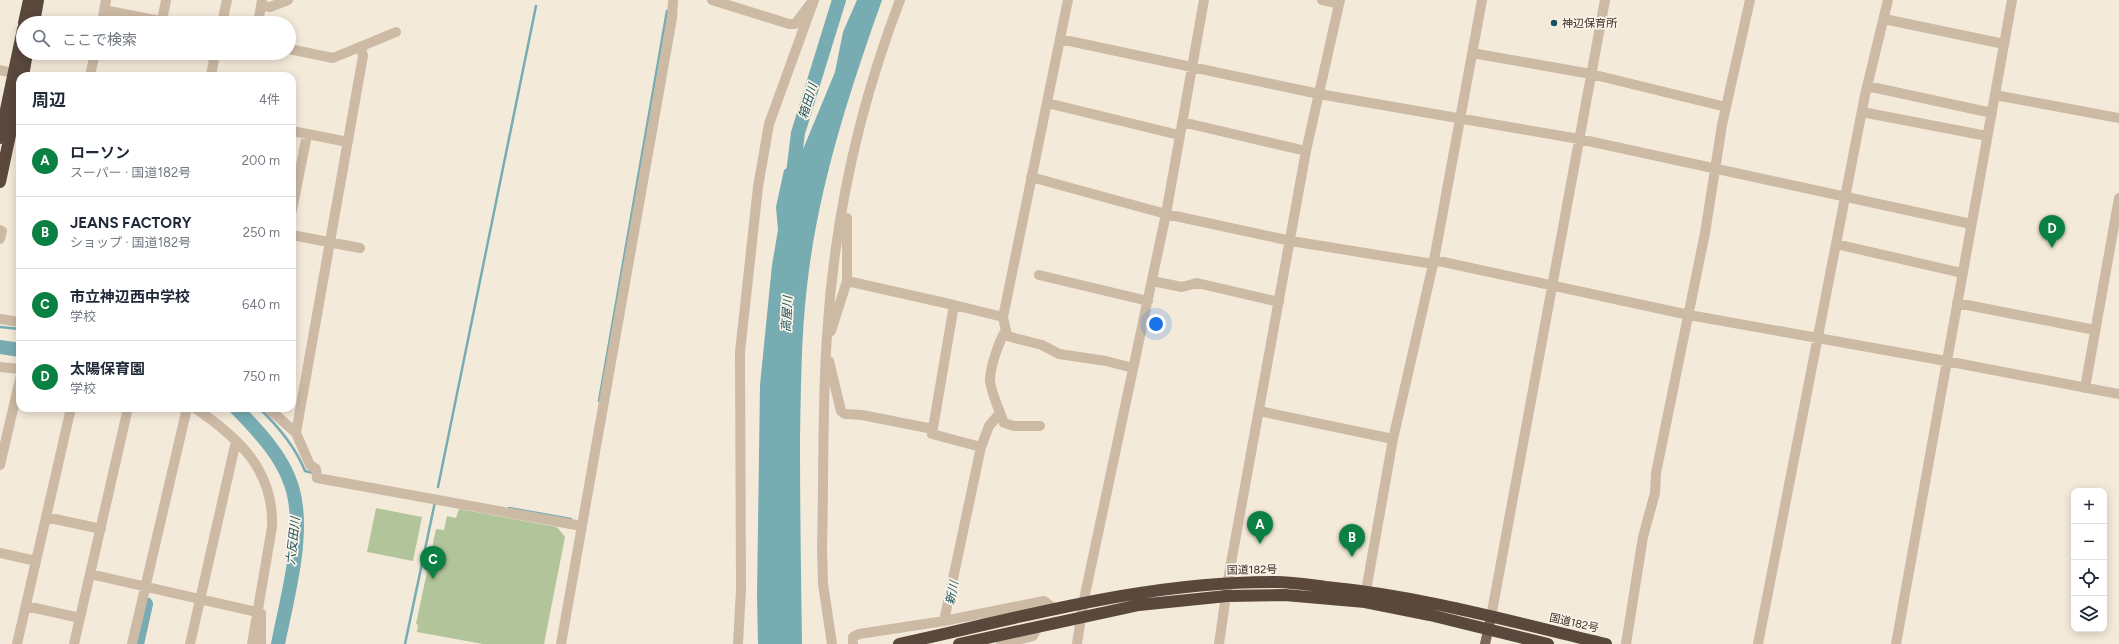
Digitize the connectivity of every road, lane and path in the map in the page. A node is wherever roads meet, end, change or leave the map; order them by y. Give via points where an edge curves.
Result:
1 (29, 0) edge
2 (38, 0) edge
3 (106, 0) edge
4 (166, 0) edge
5 (226, 0) edge
6 (288, 0) edge
7 (673, 0) edge
8 (712, 0) edge
9 (814, 0) edge
10 (900, 0) edge
11 (1068, 0) edge
12 (1204, 0) edge
13 (1322, 0) edge
14 (1482, 0) edge
15 (1605, 0) edge
16 (1750, 0) edge
17 (1888, 0) edge
18 (2012, 0) edge
19 (1340, 2) edge
20 (262, 3) edge
21 (104, 10) junction
22 (26, 16) edge
23 (35, 16) edge
24 (103, 16) edge
25 (135, 16) edge
26 (166, 16) edge
27 (223, 16) edge
28 (259, 16) edge
29 (1884, 19) junction
30 (396, 32) dead end
31 (1060, 39) junction
32 (2004, 44) junction
33 (361, 48) junction
34 (296, 50) edge
35 (1472, 53) junction
36 (22, 60) edge
37 (25, 60) edge
38 (93, 60) edge
39 (214, 60) edge
40 (1192, 68) junction
41 (0, 70) edge
42 (22, 72) edge
43 (23, 72) edge
44 (91, 72) edge
45 (212, 72) edge
46 (16, 74) edge
47 (1591, 74) junction
48 (1868, 86) junction
49 (16, 92) edge
50 (1319, 94) junction
51 (1995, 95) junction
52 (1047, 103) junction
53 (16, 107) edge
54 (1726, 107) junction
55 (1862, 112) junction
56 (1992, 113) junction
57 (1460, 118) junction
58 (2119, 118) edge
59 (1182, 122) junction
60 (296, 132) edge
61 (307, 134) junction
62 (1179, 135) junction
63 (1987, 136) junction
64 (0, 138) edge
65 (1579, 139) junction
66 (348, 142) junction
67 (1306, 151) junction
68 (1715, 168) junction
69 (1031, 177) junction
70 (0, 182) edge
71 (296, 190) edge
72 (1845, 196) junction
73 (2119, 198) edge
74 (844, 203) junction
75 (1166, 214) junction
76 (1971, 224) junction
77 (0, 230) edge
78 (296, 236) edge
79 (0, 239) edge
80 (1291, 241) junction
81 (330, 243) junction
82 (1836, 244) junction
83 (360, 248) dead end
84 (1433, 262) junction
85 (1962, 273) junction
86 (1039, 275) dead end
87 (848, 281) junction
88 (1152, 281) junction
89 (1551, 285) junction
90 (1148, 301) junction
91 (1279, 302) junction
92 (1957, 303) junction
93 (954, 305) junction
94 (1690, 315) junction
95 (1003, 317) junction
96 (0, 319) edge
97 (16, 321) edge
98 (1006, 330) junction
99 (2095, 330) junction
100 (827, 337) junction
101 (1817, 338) junction
102 (826, 359) junction
103 (1946, 361) junction
104 (0, 367) edge
105 (1133, 368) junction
106 (16, 369) edge
107 (2084, 388) junction
108 (2119, 394) edge
109 (16, 395) edge
110 (1259, 411) junction
111 (70, 412) edge
112 (127, 412) edge
113 (186, 412) edge
114 (201, 412) edge
115 (272, 412) edge
116 (1000, 413) junction
117 (1040, 426) dead end
118 (933, 429) junction
119 (296, 433) junction
120 (1393, 439) junction
121 (236, 441) junction
122 (981, 447) junction
123 (0, 465) edge
124 (46, 517) junction
125 (582, 526) junction
126 (101, 529) junction
127 (0, 553) edge
128 (36, 561) junction
129 (90, 574) junction
130 (1228, 583) junction
131 (146, 586) junction
132 (1366, 591) junction
133 (1227, 596) junction
134 (200, 599) junction
135 (1083, 604) junction
136 (26, 606) junction
137 (1056, 610) junction
138 (258, 612) junction
139 (1080, 617) junction
140 (1490, 617) junction
141 (80, 618) junction
142 (944, 621) junction
143 (1037, 628) junction
144 (1488, 630) junction
145 (17, 644) edge
146 (74, 644) edge
147 (132, 644) edge
148 (190, 644) edge
149 (252, 644) edge
150 (261, 644) edge
151 (562, 644) edge
152 (738, 644) edge
153 (832, 644) edge
154 (853, 644) edge
155 (899, 644) edge
156 (959, 644) edge
157 (1000, 644) edge
158 (1077, 644) edge
159 (1219, 644) edge
160 (1485, 644) edge
161 (1548, 644) edge
162 (1606, 644) edge
163 (1626, 644) edge
164 (1758, 644) edge
165 (1896, 644) edge

1 - 22 highway
2 - 23 highway
3 - 21 street
4 - 26 street
5 - 27 street
6 - 20 street via 270,7
7 - 125 street via 672,18
8 - 9 street via 789,24 795,24
9 - 152 street via 770,124 758,187 740,352 741,589
10 - 74 street via 885,39 858,131
11 - 31 street
12 - 40 street
13 - 19 street
14 - 35 street
15 - 47 street
16 - 54 street
17 - 29 street
18 - 32 street
19 - 50 street
20 - 28 street
21 - 24 street
21 - 25 street
29 - 32 street
29 - 48 street
30 - 33 street
31 - 40 street
31 - 52 street
32 - 51 street
33 - 34 street via 333,58
33 - 66 street via 363,56
35 - 47 street
35 - 57 street
36 - 42 highway
37 - 43 highway
38 - 44 street
39 - 45 street
40 - 50 street
40 - 59 street
41 - 46 street
47 - 54 street
47 - 65 street
48 - 55 street
48 - 56 street
49 - 64 highway
50 - 57 street
50 - 67 street
51 - 56 street
51 - 58 street
52 - 62 street
52 - 69 street
53 - 70 highway
54 - 68 street
55 - 63 street
55 - 72 street
56 - 63 street
57 - 65 street
57 - 84 street
59 - 62 street
59 - 67 street
60 - 61 street
61 - 66 street
61 - 71 street
62 - 75 street
63 - 76 street
65 - 68 street
65 - 89 street
66 - 81 street
67 - 80 street
68 - 72 street
68 - 94 street
69 - 75 street
69 - 95 street
72 - 76 street
72 - 82 street
73 - 99 street
74 - 87 street
74 - 100 street via 833,270
75 - 80 street
75 - 88 street
76 - 85 street
77 - 79 street
78 - 81 street
80 - 84 street
80 - 91 street
81 - 83 street
81 - 119 street
82 - 85 street
82 - 101 street
84 - 89 street
84 - 120 street
85 - 92 street
86 - 90 street
87 - 93 street
87 - 100 street
88 - 90 street
88 - 91 street via 1182,287 1197,283
89 - 94 street
89 - 140 street
90 - 105 street
91 - 110 street
92 - 99 street
92 - 103 street
93 - 95 street
93 - 118 street
94 - 101 street
94 - 163 street via 1656,472 1655,493 1643,537
95 - 98 street
96 - 97 street
98 - 105 street via 1006,336 1042,345 1059,354
98 - 116 street via 1001,338 990,379
99 - 107 street
100 - 102 street
101 - 103 street
101 - 164 street
102 - 118 street via 829,361 841,411 845,414
102 - 153 street via 822,547 823,584
103 - 107 street
103 - 165 street
104 - 106 street
105 - 135 street
107 - 108 street
109 - 123 street
110 - 120 street
110 - 130 street
111 - 124 street
112 - 126 street
113 - 131 street
114 - 121 street
115 - 119 street
116 - 117 street via 1004,423 1014,426
116 - 122 street via 989,426
118 - 122 street via 932,434
119 - 125 street via 310,465 316,469 317,478
120 - 132 street
121 - 134 street
121 - 138 street via 261,472 272,508 266,570
122 - 142 street
124 - 126 street
124 - 128 street
125 - 151 street
126 - 129 street
127 - 128 street
128 - 136 street
129 - 131 street
129 - 141 street
130 - 132 highway, 国道182号 via 1278,582
130 - 133 street
130 - 135 highway, 国道182号 via 1137,592
131 - 134 street
131 - 147 street
132 - 140 highway, 国道182号
133 - 139 highway via 1139,604
133 - 144 highway via 1285,595 1366,602
133 - 159 street
134 - 138 street
134 - 148 street
135 - 137 highway, 国道182号
135 - 139 street
136 - 141 street
136 - 145 street
137 - 142 street via 1044,601
137 - 155 highway, 国道182号
138 - 149 street
138 - 150 street via 261,613
139 - 143 highway
139 - 158 street
140 - 144 main road
140 - 162 highway, 国道182号
141 - 146 street
142 - 154 street via 859,634 853,637
143 - 156 highway
143 - 157 street via 1033,636
144 - 160 main road
144 - 161 highway

